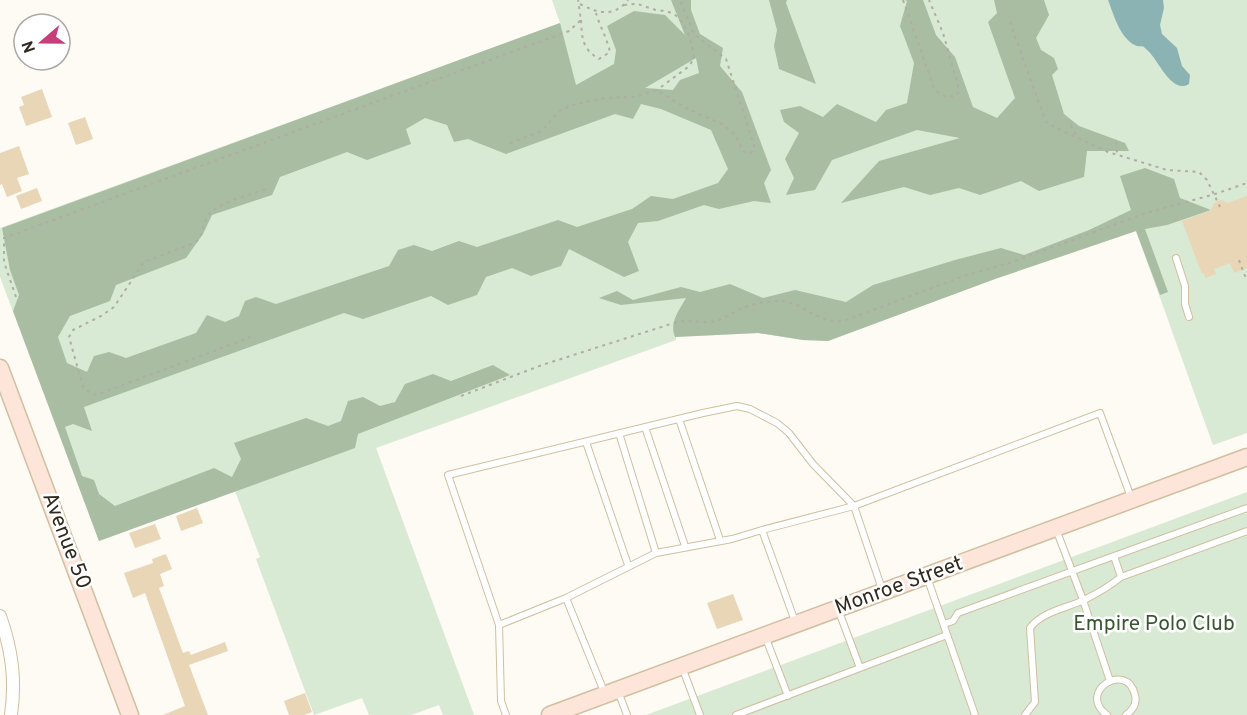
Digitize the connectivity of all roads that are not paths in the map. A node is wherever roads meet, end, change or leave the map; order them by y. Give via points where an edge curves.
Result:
1 (1176, 258) dead end
2 (1189, 317) dead end
3 (0, 368) edge
4 (679, 419) junction
5 (645, 427) junction
6 (619, 433) junction
7 (585, 441) junction
8 (1247, 459) edge
9 (1132, 500) junction
10 (854, 506) junction
11 (1247, 508) edge
12 (1055, 528) junction
13 (762, 530) junction
14 (1247, 531) edge
15 (720, 540) junction
16 (685, 546) junction
17 (656, 553) junction
18 (1114, 556) junction
19 (628, 565) junction
20 (1072, 572) junction
21 (927, 576) junction
22 (1121, 577) junction
23 (883, 592) junction
24 (566, 598) junction
25 (1083, 600) junction
26 (838, 609) junction
27 (0, 616) edge
28 (796, 624) junction
29 (944, 624) junction
30 (499, 625) junction
31 (3, 633) edge
32 (947, 635) junction
33 (765, 636) junction
34 (682, 666) junction
35 (860, 668) junction
36 (1110, 681) junction
37 (611, 693) junction
38 (788, 696) junction
39 (11, 715) edge
40 (130, 715) edge
41 (506, 715) edge
42 (550, 715) edge
43 (627, 715) edge
44 (700, 715) edge
45 (736, 715) edge
46 (975, 715) edge
47 (1025, 715) edge
48 (1107, 715) edge
49 (1126, 715) edge

1 - 2 lane
3 - 40 main road, Avenue 50
4 - 5 lane
4 - 10 lane via 736,406 764,416 789,433
4 - 15 lane
5 - 6 lane
5 - 16 lane
6 - 7 lane
6 - 17 lane
7 - 19 lane
7 - 30 lane via 448,475
8 - 9 main road, Monroe Street
9 - 10 lane via 1100,412
9 - 12 main road, Monroe Street
10 - 13 lane
10 - 23 lane
11 - 18 lane
12 - 20 lane
12 - 21 main road, Monroe Street
13 - 15 lane
13 - 28 lane
14 - 22 lane
15 - 16 lane
16 - 17 lane
17 - 19 lane
18 - 20 lane
18 - 22 lane
19 - 24 lane
20 - 25 lane
20 - 29 lane via 958,613 953,621
21 - 23 main road, Monroe Street
21 - 29 lane
22 - 25 lane
23 - 26 main road, Monroe Street
24 - 30 lane
24 - 37 lane
25 - 36 lane
25 - 47 lane via 1035,621 1030,628 1035,702
26 - 28 main road, Monroe Street
26 - 35 lane
27 - 31 street
28 - 33 main road, Monroe Street
29 - 32 lane
30 - 41 lane via 501,701
31 - 39 street via 14,676
32 - 35 lane
32 - 46 lane
33 - 34 main road, Monroe Street
33 - 38 lane
34 - 37 main road, Monroe Street
34 - 44 lane
35 - 38 lane
36 - 48 lane via 1098,695 1100,708
36 - 49 lane via 1122,680 1135,692 1135,704
37 - 42 main road, Monroe Street
37 - 43 lane
38 - 45 lane

